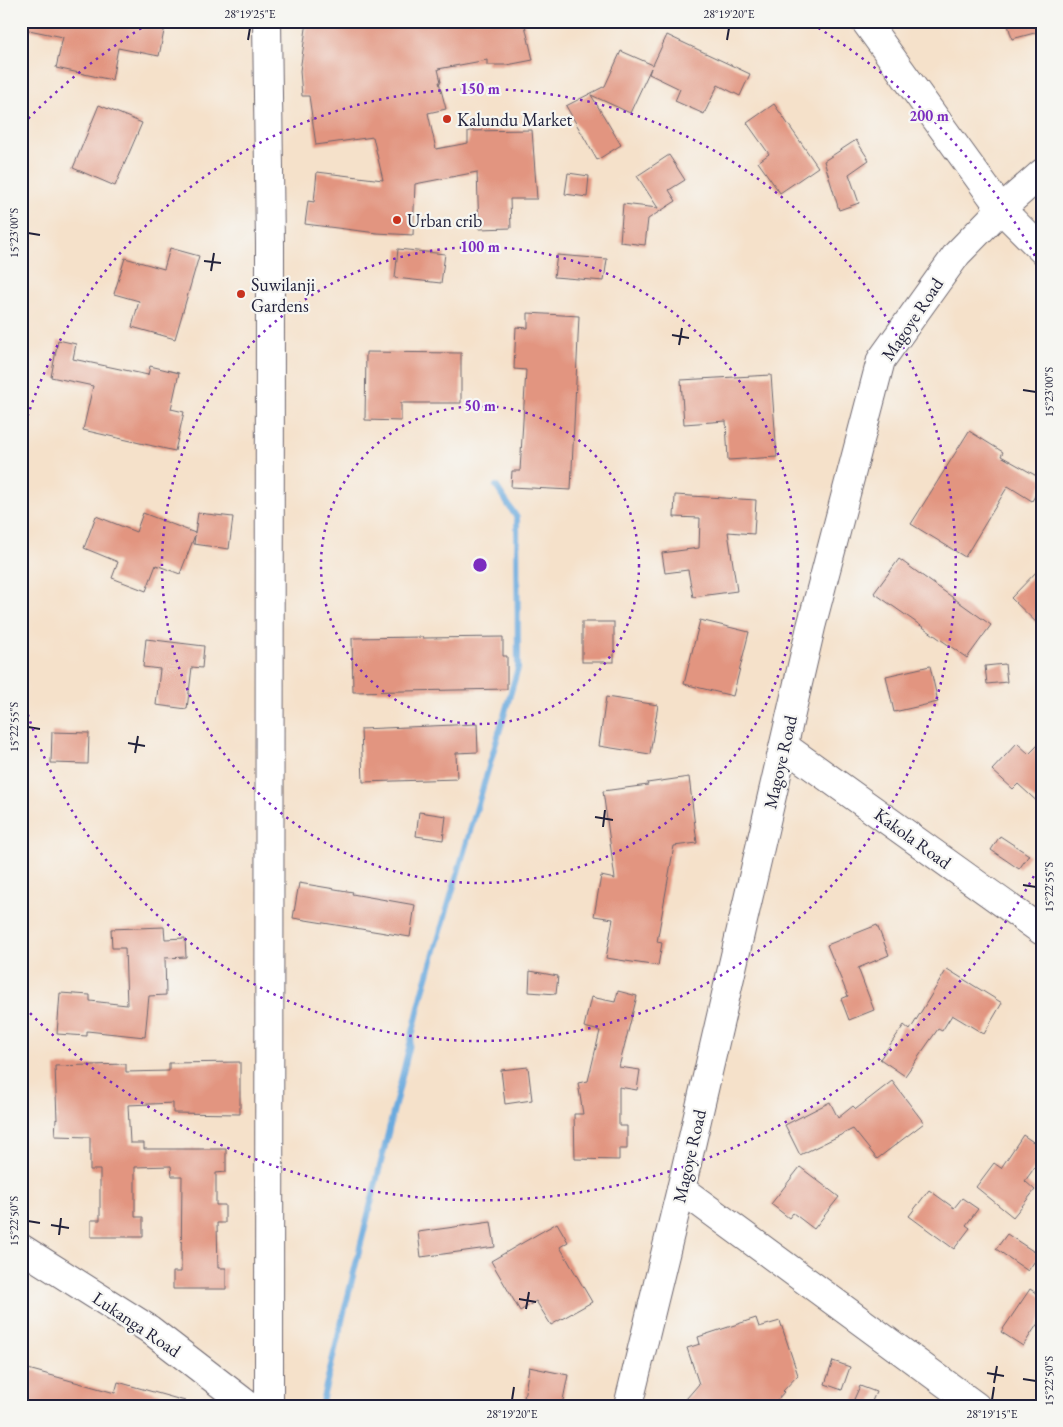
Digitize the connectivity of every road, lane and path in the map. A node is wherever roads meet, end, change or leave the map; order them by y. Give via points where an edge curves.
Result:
1 (268, 21) edge
2 (865, 21) edge
3 (1042, 173) edge
4 (1001, 209) junction
5 (1042, 250) edge
6 (784, 746) junction
7 (1042, 930) edge
8 (682, 1189) junction
9 (21, 1248) edge
10 (249, 1406) edge
11 (269, 1406) edge
12 (628, 1406) edge
13 (976, 1406) edge

1 - 11 street
2 - 4 street
3 - 4 street, Magoye Road
4 - 5 street
4 - 6 street, Magoye Road via 957,254 882,360 811,627
6 - 7 street, Kakola Road
6 - 8 street, Magoye Road
8 - 12 street, Magoye Road
8 - 13 street
9 - 10 street, Lukanga Road via 150,1329

